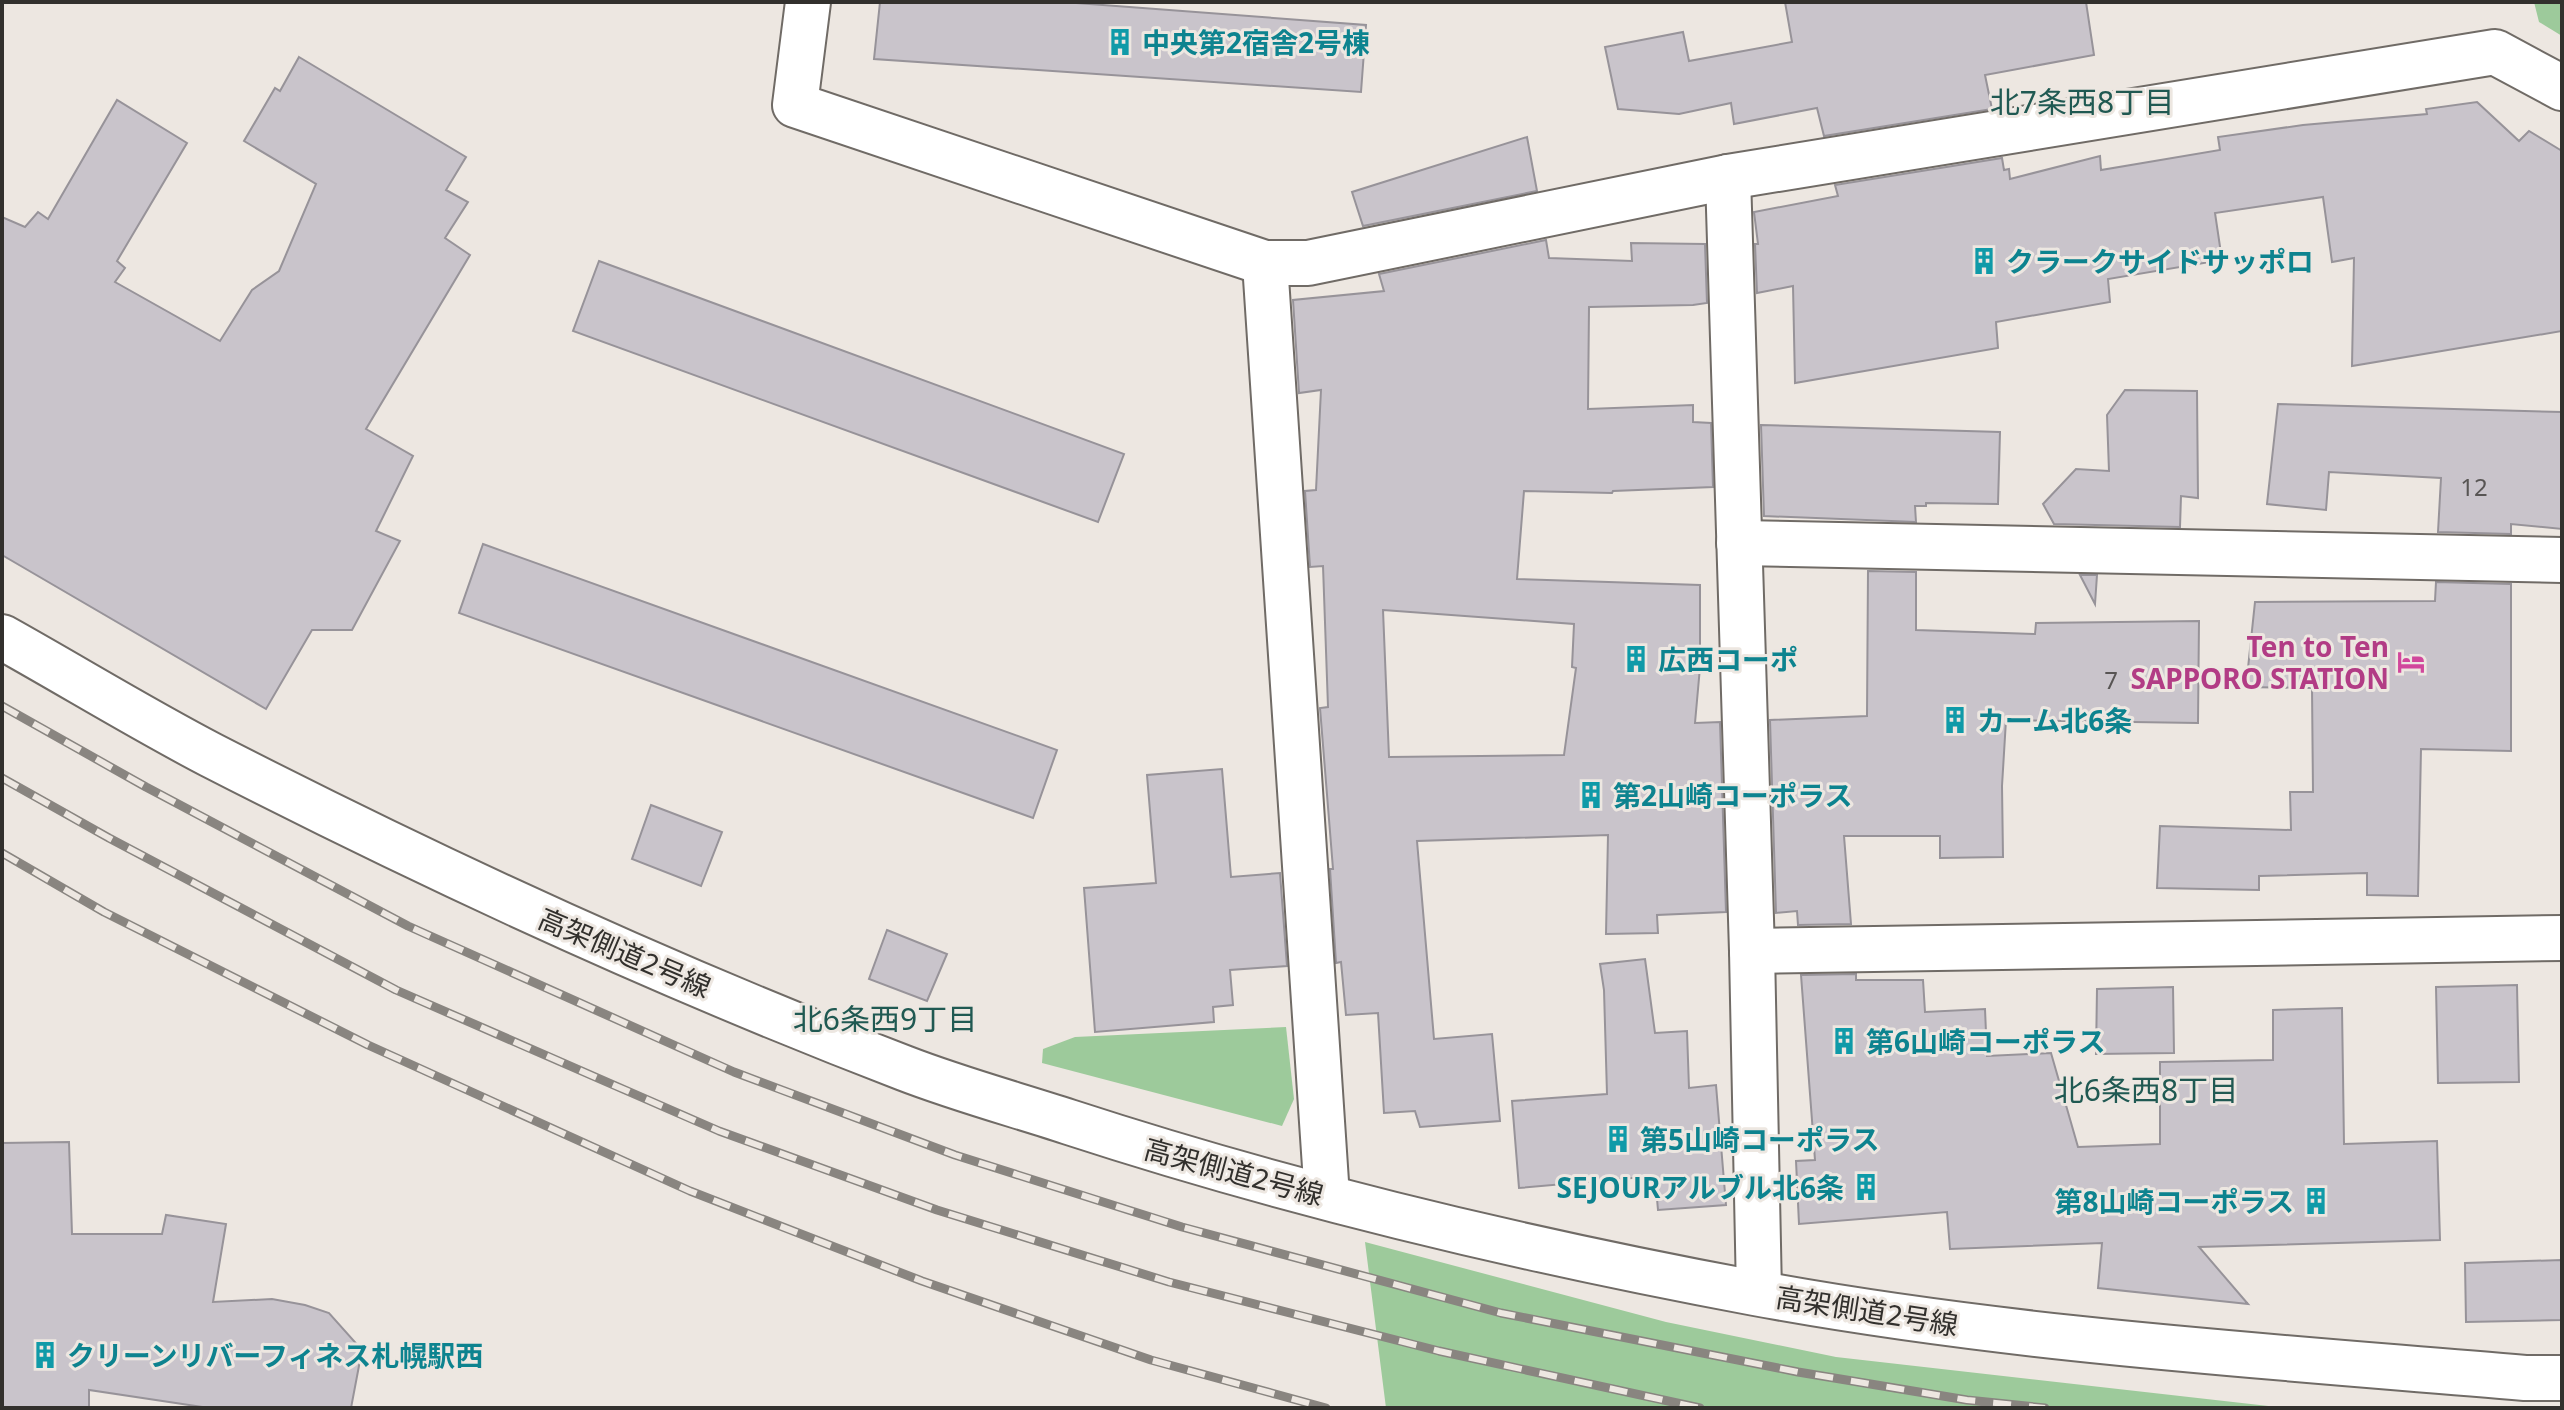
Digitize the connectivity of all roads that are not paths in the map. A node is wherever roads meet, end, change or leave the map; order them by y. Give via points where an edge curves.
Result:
1 (808, 2) edge
2 (2562, 88) edge
3 (1728, 177) junction
4 (1265, 263) junction
5 (1739, 543) junction
6 (2562, 560) edge
7 (2, 637) edge
8 (2562, 938) edge
9 (1752, 951) junction
10 (1327, 1197) junction
11 (1759, 1293) junction
12 (2562, 1378) edge

1 - 4 street via 795,105
2 - 3 street via 2495,52
3 - 4 street via 1308,263
3 - 5 street
4 - 10 street
5 - 6 street
5 - 9 street
7 - 10 street, 高架側道2号線 via 205,752 427,863 678,976 909,1070 1181,1158
8 - 9 street
9 - 11 street
10 - 11 street, 高架側道2号線 via 1546,1251
11 - 12 street, 高架側道2号線 via 1916,1319 2181,1349

